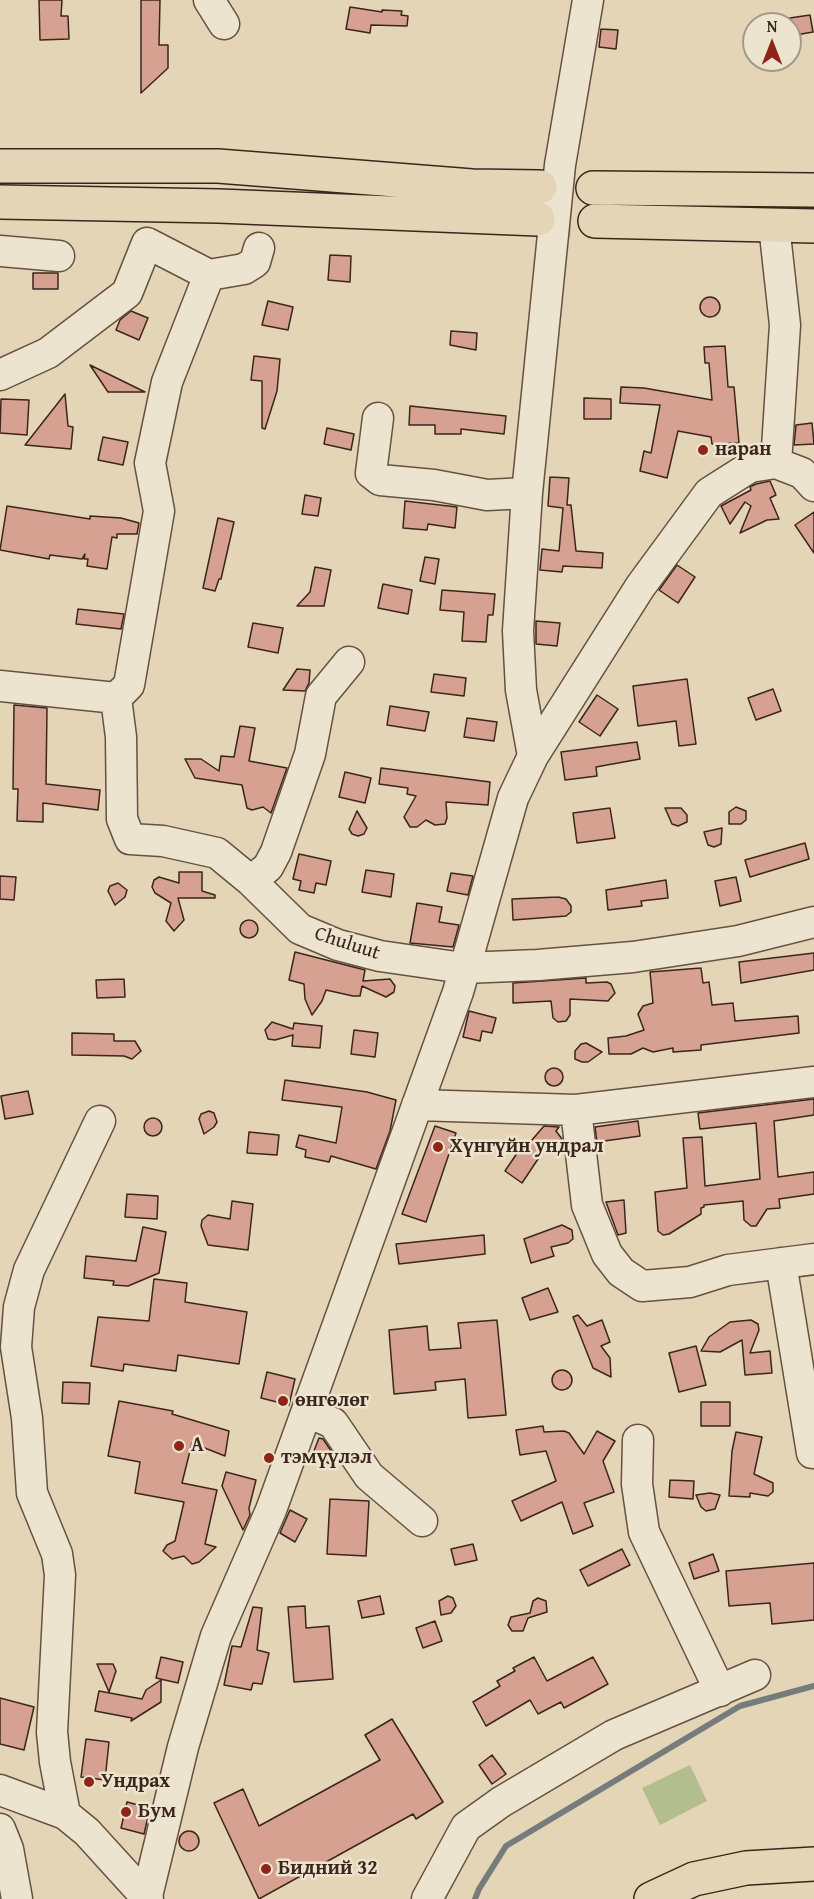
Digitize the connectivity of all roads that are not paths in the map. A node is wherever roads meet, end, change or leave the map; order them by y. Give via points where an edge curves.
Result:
1 (588, 0) edge
2 (0, 166) edge
3 (593, 188) tunnel mouth
4 (814, 190) edge
5 (0, 202) edge
6 (595, 221) tunnel mouth
7 (774, 225) junction
8 (814, 225) edge
9 (259, 248) dead end
10 (0, 251) edge
11 (59, 256) dead end
12 (209, 275) junction
13 (0, 375) edge
14 (378, 418) dead end
15 (776, 464) junction
16 (814, 486) edge
17 (527, 493) junction
18 (349, 662) dead end
19 (0, 686) edge
20 (116, 698) junction
21 (534, 756) junction
22 (251, 881) junction
23 (814, 922) edge
24 (463, 968) junction
25 (814, 1082) edge
26 (417, 1106) junction
27 (576, 1110) junction
28 (100, 1121) dead end
29 (814, 1258) edge
30 (781, 1263) junction
31 (809, 1395) edge
32 (307, 1412) junction
33 (638, 1440) dead end
34 (812, 1454) dead end
35 (422, 1521) dead end
36 (755, 1675) dead end
37 (720, 1691) junction
38 (0, 1790) edge
39 (65, 1815) junction
40 (0, 1829) edge
41 (814, 1864) edge
42 (432, 1889) edge
43 (148, 1898) edge
44 (17, 1899) edge
45 (402, 1899) edge
46 (651, 1899) edge

1 - 17 street via 560,165
2 - 5 main road via 218,166 472,186 539,203 219,206
3 - 4 main road
6 - 7 main road
7 - 8 main road
7 - 15 street via 785,325
9 - 12 street via 255,262 244,269
10 - 11 street
12 - 13 street via 147,243 127,293 48,353
12 - 20 street via 167,382 150,464 159,512 129,685
14 - 17 street via 371,473 380,480 487,495
15 - 16 street via 802,473
15 - 21 street via 750,467 709,493 693,510
17 - 21 street via 518,631 521,690
18 - 22 street via 321,696 310,754 276,852 268,867
19 - 20 street
20 - 22 street, Chuluut via 121,737 122,819 130,838 217,853
21 - 24 street via 513,798
22 - 24 street, Chuluut via 300,929 338,945 380,956
23 - 24 street, Chuluut via 738,941 633,957
24 - 26 street
25 - 27 street
26 - 27 street
26 - 32 street
27 - 30 street via 587,1205 607,1254 621,1272 642,1286 690,1282 728,1270
28 - 39 street via 28,1270 19,1307 16,1347 27,1418 32,1493 57,1554 60,1575 52,1732
29 - 30 street
30 - 31 street
31 - 34 street
32 - 35 street via 333,1423 369,1476
32 - 43 street via 271,1510 216,1636 183,1747
33 - 37 street via 637,1484 644,1532
36 - 37 street
37 - 42 street via 614,1736 501,1802 466,1827
38 - 39 street
39 - 43 street via 87,1832
40 - 44 street via 8,1849
41 - 46 main road via 746,1868 694,1879
42 - 45 street

